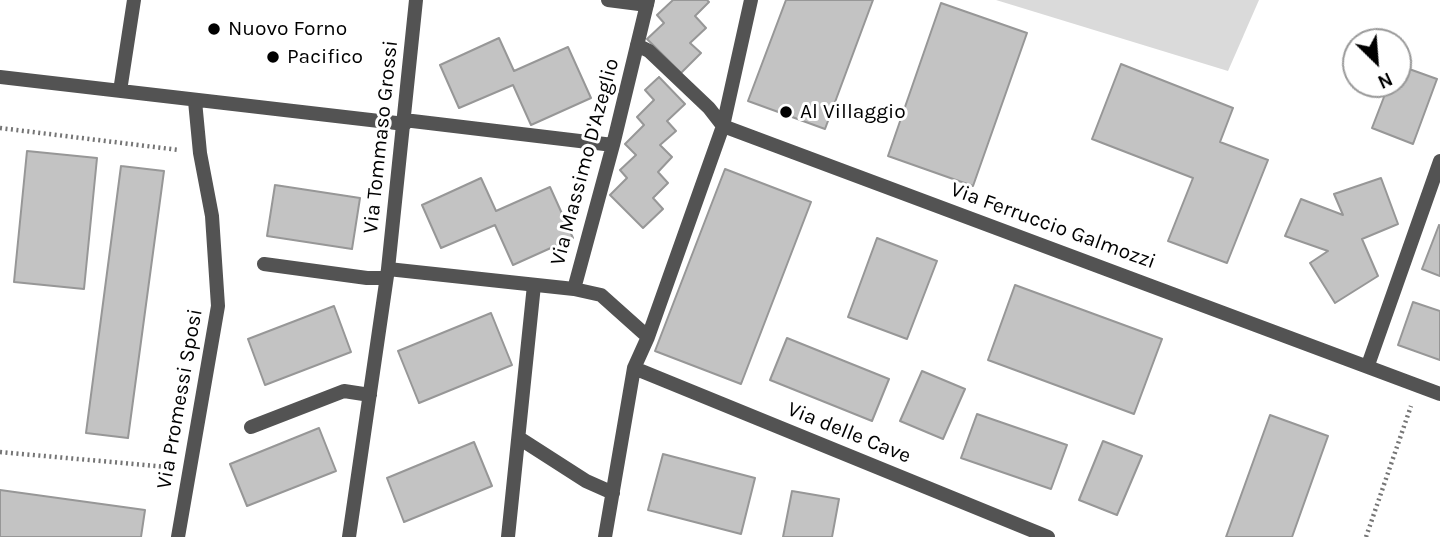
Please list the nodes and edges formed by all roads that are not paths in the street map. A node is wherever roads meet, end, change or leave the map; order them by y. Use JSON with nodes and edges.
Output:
{"nodes":[{"id":1,"x":134,"y":0,"type":"edge"},
{"id":2,"x":416,"y":0,"type":"edge"},
{"id":3,"x":608,"y":0,"type":"edge"},
{"id":4,"x":751,"y":0,"type":"edge"},
{"id":5,"x":648,"y":2,"type":"edge"},
{"id":6,"x":637,"y":45,"type":"junction"},
{"id":7,"x":0,"y":77,"type":"edge"},
{"id":8,"x":120,"y":91,"type":"junction"},
{"id":9,"x":195,"y":101,"type":"junction"},
{"id":10,"x":404,"y":122,"type":"junction"},
{"id":11,"x":723,"y":126,"type":"junction"},
{"id":12,"x":613,"y":145,"type":"junction"},
{"id":13,"x":1440,"y":161,"type":"edge"},
{"id":14,"x":264,"y":264,"type":"dead end"},
{"id":15,"x":387,"y":273,"type":"junction"},
{"id":16,"x":534,"y":285,"type":"junction"},
{"id":17,"x":573,"y":289,"type":"junction"},
{"id":18,"x":648,"y":337,"type":"junction"},
{"id":19,"x":1368,"y":365,"type":"junction"},
{"id":20,"x":634,"y":368,"type":"junction"},
{"id":21,"x":1440,"y":394,"type":"edge"},
{"id":22,"x":370,"y":395,"type":"junction"},
{"id":23,"x":251,"y":427,"type":"dead end"},
{"id":24,"x":519,"y":438,"type":"junction"},
{"id":25,"x":613,"y":493,"type":"junction"},
{"id":26,"x":178,"y":537,"type":"edge"},
{"id":27,"x":349,"y":537,"type":"edge"},
{"id":28,"x":508,"y":537,"type":"edge"},
{"id":29,"x":605,"y":537,"type":"edge"},
{"id":30,"x":1048,"y":537,"type":"edge"}],
"edges":[{"from":1,"to":8,"type":"street"},
{"from":2,"to":10,"type":"street","name":"Via Tommaso Grossi"},
{"from":3,"to":5,"type":"street"},
{"from":4,"to":11,"type":"street"},
{"from":5,"to":6,"type":"street","name":"Via Massimo D'Azeglio"},
{"from":6,"to":11,"type":"street","name":"Via Massimo D'Azeglio"},
{"from":6,"to":12,"type":"street","name":"Via Massimo D'Azeglio"},
{"from":7,"to":8,"type":"street"},
{"from":8,"to":9,"type":"street"},
{"from":9,"to":10,"type":"street"},
{"from":9,"to":26,"type":"street","name":"Via Promessi Sposi"},
{"from":10,"to":12,"type":"street"},
{"from":10,"to":15,"type":"street","name":"Via Tommaso Grossi"},
{"from":11,"to":18,"type":"street"},
{"from":11,"to":19,"type":"street","name":"Via Ferruccio Galmozzi"},
{"from":12,"to":17,"type":"street","name":"Via Massimo D'Azeglio"},
{"from":13,"to":19,"type":"street"},
{"from":14,"to":15,"type":"street"},
{"from":15,"to":16,"type":"street"},
{"from":15,"to":22,"type":"street","name":"Via Tommaso Grossi"},
{"from":16,"to":17,"type":"street"},
{"from":16,"to":24,"type":"street","name":"Via Massimo D'Azeglio"},
{"from":17,"to":18,"type":"street"},
{"from":18,"to":20,"type":"street"},
{"from":19,"to":21,"type":"street","name":"Via Ferruccio Galmozzi"},
{"from":20,"to":25,"type":"street"},
{"from":20,"to":30,"type":"street","name":"Via delle Cave"},
{"from":22,"to":23,"type":"street"},
{"from":22,"to":27,"type":"street","name":"Via Tommaso Grossi"},
{"from":24,"to":25,"type":"street"},
{"from":24,"to":28,"type":"street","name":"Via Massimo D'Azeglio"},
{"from":25,"to":29,"type":"street"}]}
